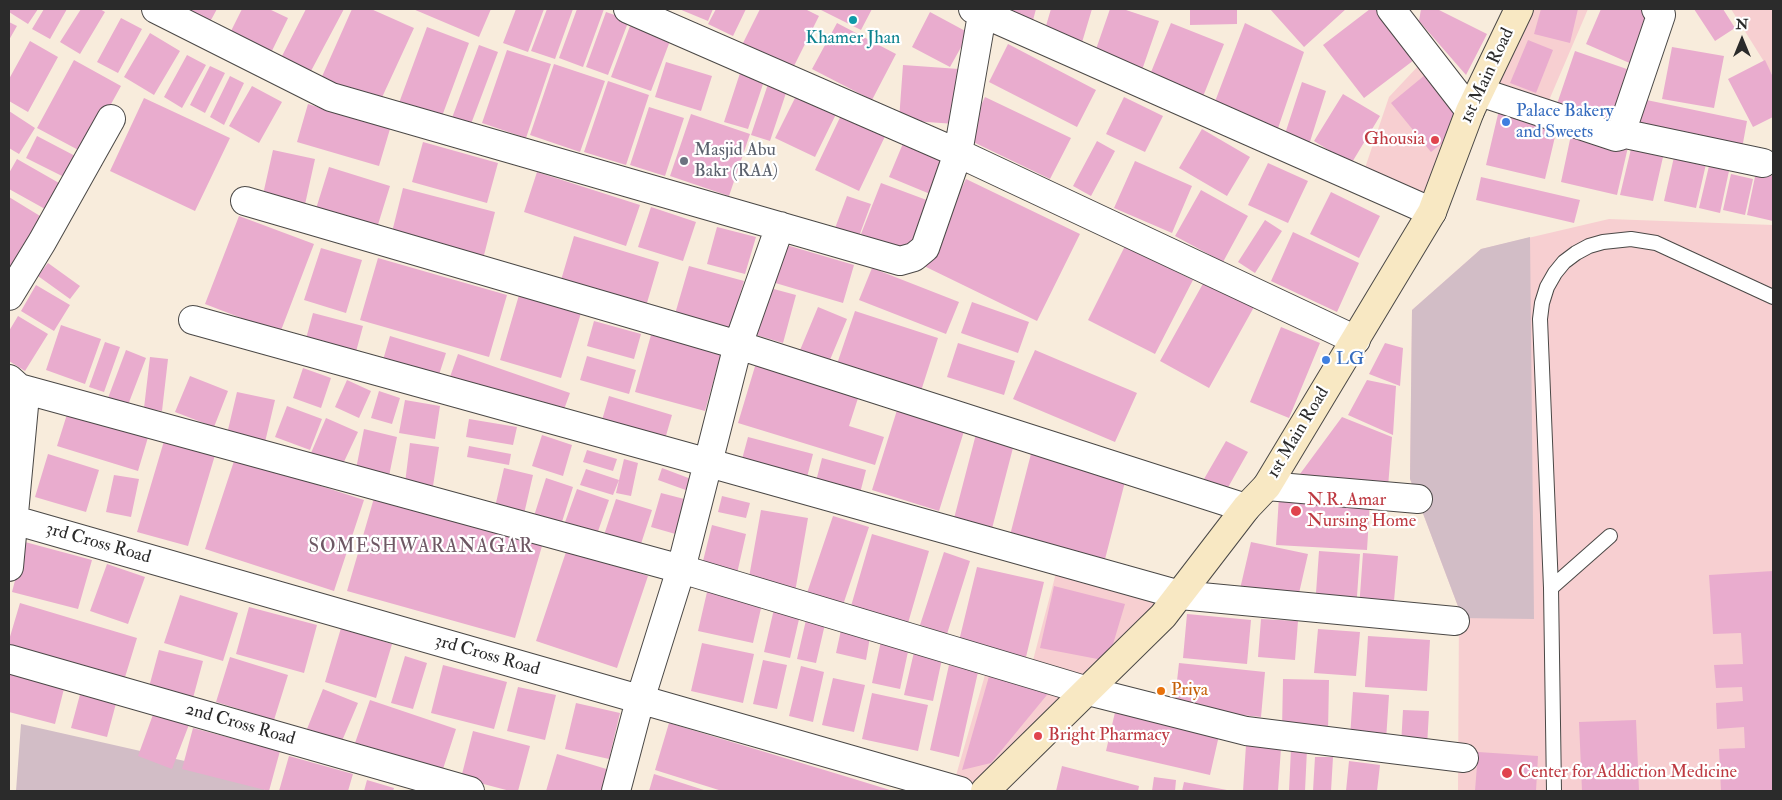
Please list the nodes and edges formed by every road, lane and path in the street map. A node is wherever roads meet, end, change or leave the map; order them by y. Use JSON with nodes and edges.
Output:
{"nodes":[{"id":1,"x":156,"y":9,"type":"edge"},
{"id":2,"x":628,"y":9,"type":"edge"},
{"id":3,"x":1390,"y":9,"type":"edge"},
{"id":4,"x":1519,"y":9,"type":"edge"},
{"id":5,"x":1656,"y":9,"type":"edge"},
{"id":6,"x":980,"y":10,"type":"edge"},
{"id":7,"x":1475,"y":101,"type":"junction"},
{"id":8,"x":111,"y":119,"type":"dead end"},
{"id":9,"x":1621,"y":133,"type":"junction"},
{"id":10,"x":958,"y":153,"type":"junction"},
{"id":11,"x":1763,"y":163,"type":"dead end"},
{"id":12,"x":245,"y":201,"type":"dead end"},
{"id":13,"x":1432,"y":212,"type":"junction"},
{"id":14,"x":780,"y":226,"type":"junction"},
{"id":15,"x":9,"y":296,"type":"edge"},
{"id":16,"x":1773,"y":297,"type":"edge"},
{"id":17,"x":193,"y":320,"type":"dead end"},
{"id":18,"x":1356,"y":340,"type":"junction"},
{"id":19,"x":738,"y":345,"type":"junction"},
{"id":20,"x":14,"y":384,"type":"edge"},
{"id":21,"x":709,"y":463,"type":"junction"},
{"id":22,"x":1267,"y":486,"type":"junction"},
{"id":23,"x":1418,"y":499,"type":"dead end"},
{"id":24,"x":1246,"y":508,"type":"junction"},
{"id":25,"x":14,"y":520,"type":"junction"},
{"id":26,"x":1610,"y":536,"type":"dead end"},
{"id":27,"x":9,"y":567,"type":"edge"},
{"id":28,"x":681,"y":569,"type":"junction"},
{"id":29,"x":1551,"y":588,"type":"junction"},
{"id":30,"x":1180,"y":595,"type":"junction"},
{"id":31,"x":1455,"y":621,"type":"dead end"},
{"id":32,"x":9,"y":659,"type":"edge"},
{"id":33,"x":1088,"y":691,"type":"junction"},
{"id":34,"x":640,"y":700,"type":"junction"},
{"id":35,"x":1464,"y":758,"type":"dead end"},
{"id":36,"x":470,"y":791,"type":"edge"},
{"id":37,"x":616,"y":791,"type":"edge"},
{"id":38,"x":960,"y":791,"type":"edge"},
{"id":39,"x":985,"y":791,"type":"edge"},
{"id":40,"x":1554,"y":791,"type":"edge"}],
"edges":[{"from":1,"to":14,"type":"street"},
{"from":2,"to":10,"type":"street"},
{"from":3,"to":7,"type":"street"},
{"from":4,"to":7,"type":"street","name":"1st Main Road"},
{"from":5,"to":9,"type":"street"},
{"from":6,"to":10,"type":"street"},
{"from":6,"to":13,"type":"street"},
{"from":7,"to":9,"type":"street"},
{"from":7,"to":13,"type":"street","name":"1st Main Road"},
{"from":8,"to":15,"type":"street"},
{"from":9,"to":11,"type":"street"},
{"from":10,"to":14,"type":"street"},
{"from":10,"to":18,"type":"street"},
{"from":12,"to":19,"type":"street"},
{"from":13,"to":18,"type":"street","name":"1st Main Road"},
{"from":14,"to":19,"type":"street"},
{"from":16,"to":29,"type":"lane"},
{"from":17,"to":21,"type":"street"},
{"from":18,"to":22,"type":"street","name":"1st Main Road"},
{"from":19,"to":21,"type":"street"},
{"from":19,"to":24,"type":"street"},
{"from":20,"to":25,"type":"street"},
{"from":20,"to":28,"type":"street"},
{"from":21,"to":28,"type":"street"},
{"from":21,"to":30,"type":"street"},
{"from":22,"to":23,"type":"street"},
{"from":22,"to":24,"type":"street","name":"1st Main Road"},
{"from":24,"to":30,"type":"street","name":"1st Main Road"},
{"from":25,"to":27,"type":"street"},
{"from":25,"to":34,"type":"street","name":"3rd Cross Road"},
{"from":26,"to":29,"type":"lane"},
{"from":28,"to":33,"type":"street"},
{"from":28,"to":34,"type":"street"},
{"from":29,"to":40,"type":"lane"},
{"from":30,"to":31,"type":"street"},
{"from":30,"to":33,"type":"street","name":"1st Main Road"},
{"from":32,"to":36,"type":"street","name":"2nd Cross Road"},
{"from":33,"to":35,"type":"street"},
{"from":33,"to":39,"type":"street","name":"1st Main Road"},
{"from":34,"to":37,"type":"street"},
{"from":34,"to":38,"type":"street","name":"3rd Cross Road"}]}
